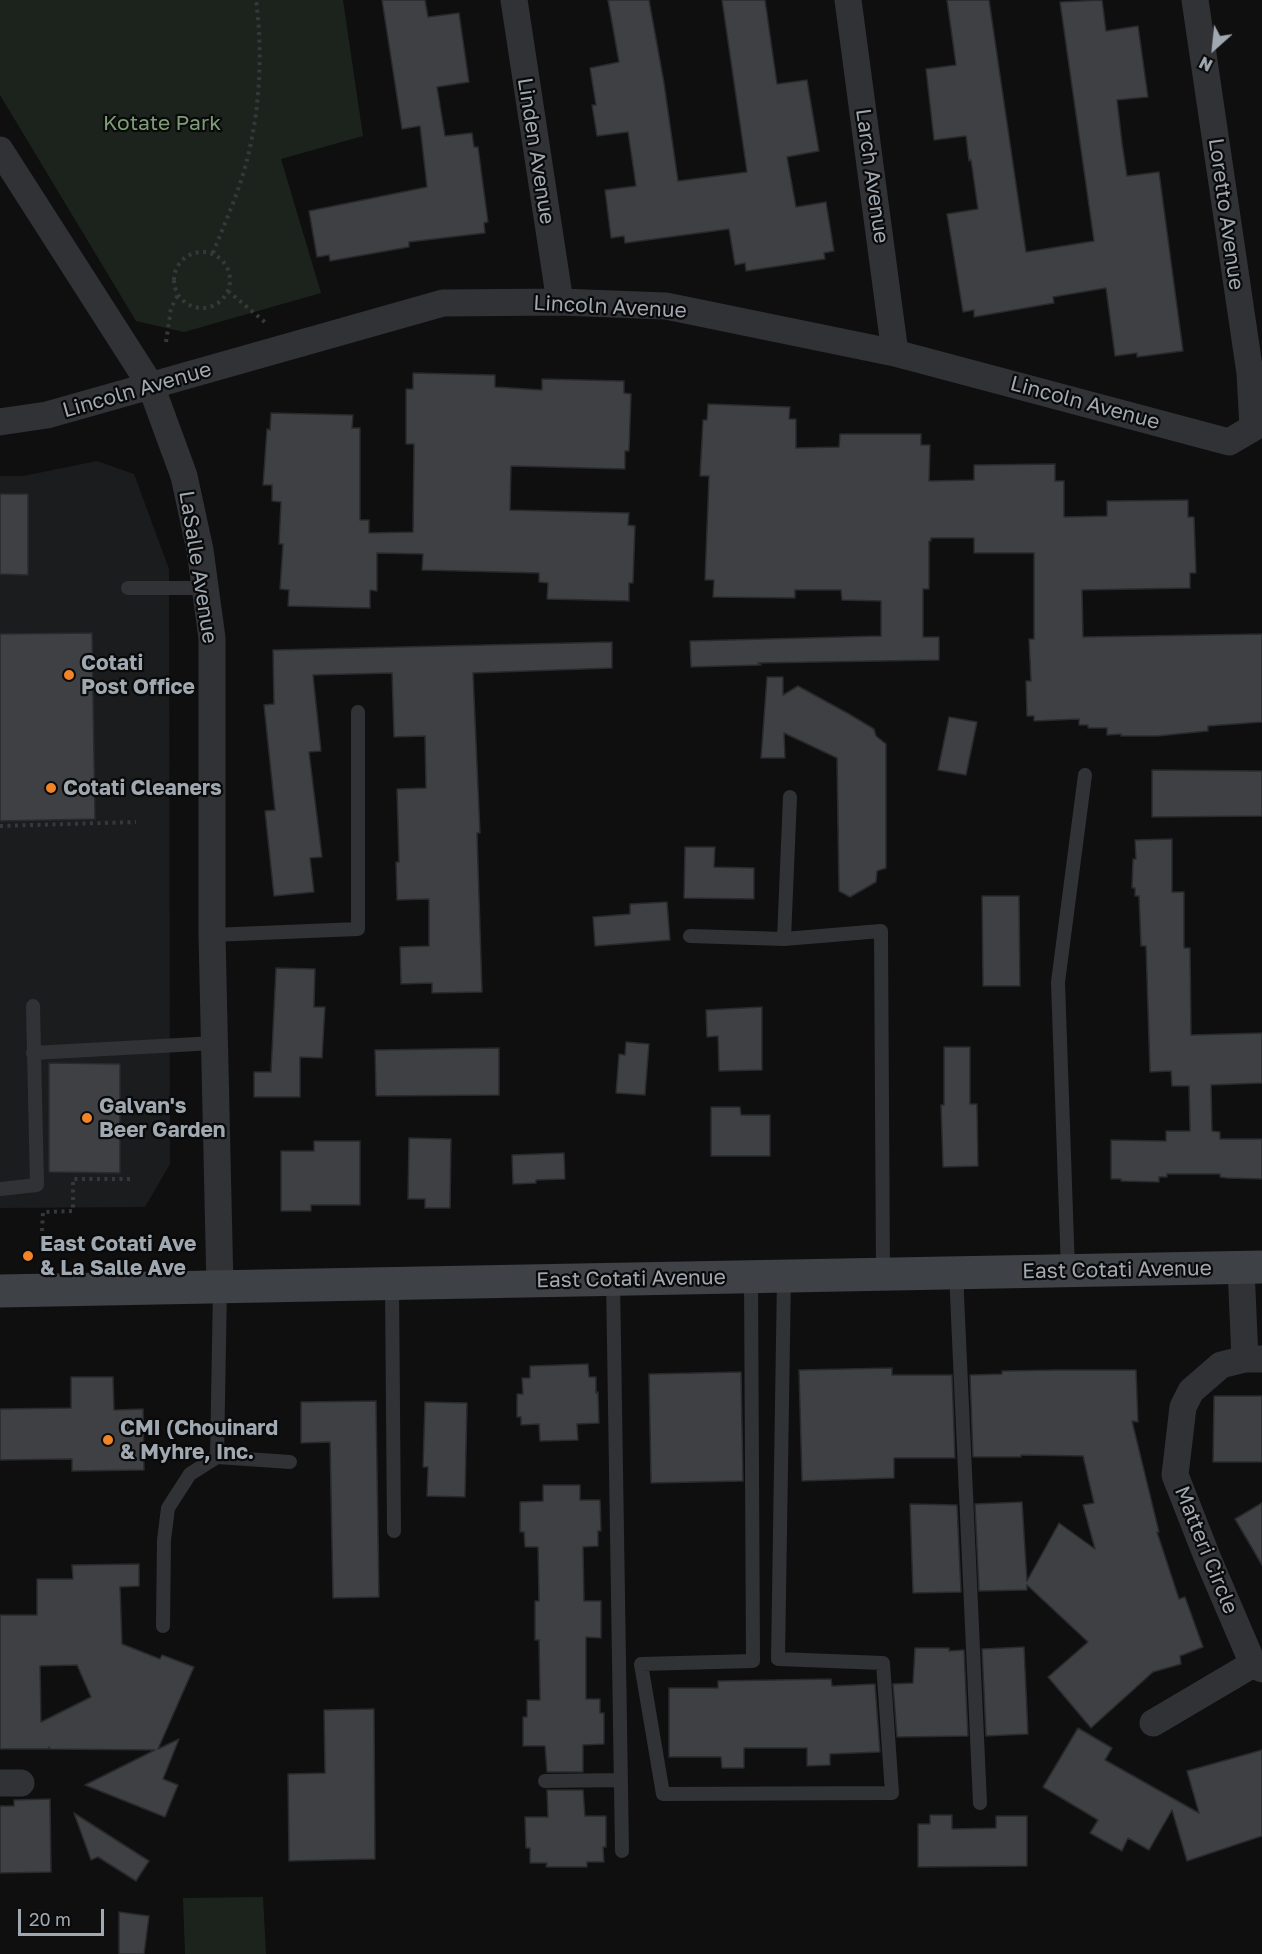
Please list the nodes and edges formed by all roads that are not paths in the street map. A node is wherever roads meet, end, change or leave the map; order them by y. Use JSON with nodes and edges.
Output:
{"nodes":[{"id":1,"x":514,"y":0,"type":"edge"},
{"id":2,"x":848,"y":0,"type":"edge"},
{"id":3,"x":1195,"y":0,"type":"edge"},
{"id":4,"x":0,"y":150,"type":"edge"},
{"id":5,"x":560,"y":302,"type":"junction"},
{"id":6,"x":896,"y":353,"type":"junction"},
{"id":7,"x":152,"y":386,"type":"junction"},
{"id":8,"x":0,"y":422,"type":"edge"},
{"id":9,"x":1253,"y":428,"type":"joint"},
{"id":10,"x":128,"y":588,"type":"dead end"},
{"id":11,"x":205,"y":588,"type":"junction"},
{"id":12,"x":358,"y":712,"type":"dead end"},
{"id":13,"x":1085,"y":775,"type":"dead end"},
{"id":14,"x":790,"y":797,"type":"dead end"},
{"id":15,"x":212,"y":935,"type":"junction"},
{"id":16,"x":690,"y":936,"type":"dead end"},
{"id":17,"x":784,"y":939,"type":"junction"},
{"id":18,"x":33,"y":1006,"type":"dead end"},
{"id":19,"x":215,"y":1043,"type":"junction"},
{"id":20,"x":33,"y":1053,"type":"junction"},
{"id":21,"x":0,"y":1189,"type":"edge"},
{"id":22,"x":1251,"y":1267,"type":"edge"},
{"id":23,"x":1068,"y":1271,"type":"junction"},
{"id":24,"x":956,"y":1273,"type":"junction"},
{"id":25,"x":884,"y":1274,"type":"junction"},
{"id":26,"x":784,"y":1276,"type":"junction"},
{"id":27,"x":751,"y":1277,"type":"junction"},
{"id":28,"x":613,"y":1280,"type":"junction"},
{"id":29,"x":392,"y":1284,"type":"junction"},
{"id":30,"x":220,"y":1287,"type":"junction"},
{"id":31,"x":0,"y":1291,"type":"edge"},
{"id":32,"x":1253,"y":1359,"type":"edge"},
{"id":33,"x":217,"y":1457,"type":"junction"},
{"id":34,"x":290,"y":1462,"type":"dead end"},
{"id":35,"x":394,"y":1532,"type":"dead end"},
{"id":36,"x":163,"y":1626,"type":"dead end"},
{"id":37,"x":1258,"y":1666,"type":"edge"},
{"id":38,"x":1154,"y":1723,"type":"dead end"},
{"id":39,"x":621,"y":1780,"type":"junction"},
{"id":40,"x":545,"y":1781,"type":"dead end"},
{"id":41,"x":980,"y":1803,"type":"dead end"},
{"id":42,"x":622,"y":1851,"type":"dead end"}],
"edges":[{"from":1,"to":5,"type":"street","name":"Linden Avenue"},
{"from":2,"to":6,"type":"street","name":"Larch Avenue"},
{"from":3,"to":9,"type":"street","name":"Loretto Avenue"},
{"from":4,"to":7,"type":"street","name":"LaSalle Avenue"},
{"from":5,"to":6,"type":"street","name":"Lincoln Avenue"},
{"from":5,"to":7,"type":"street","name":"Lincoln Avenue"},
{"from":6,"to":9,"type":"street","name":"Lincoln Avenue"},
{"from":7,"to":8,"type":"street","name":"Lincoln Avenue"},
{"from":7,"to":11,"type":"street","name":"LaSalle Avenue"},
{"from":10,"to":11,"type":"lane"},
{"from":11,"to":15,"type":"street","name":"LaSalle Avenue"},
{"from":12,"to":15,"type":"lane"},
{"from":13,"to":23,"type":"lane"},
{"from":14,"to":17,"type":"lane"},
{"from":15,"to":19,"type":"street","name":"LaSalle Avenue"},
{"from":16,"to":17,"type":"lane"},
{"from":17,"to":25,"type":"lane"},
{"from":18,"to":20,"type":"lane"},
{"from":19,"to":20,"type":"lane"},
{"from":19,"to":30,"type":"street","name":"LaSalle Avenue"},
{"from":20,"to":21,"type":"lane"},
{"from":22,"to":23,"type":"main road","name":"East Cotati Avenue"},
{"from":22,"to":32,"type":"street","name":"Matteri Circle"},
{"from":23,"to":24,"type":"main road","name":"East Cotati Avenue"},
{"from":24,"to":25,"type":"main road","name":"East Cotati Avenue"},
{"from":24,"to":41,"type":"lane"},
{"from":25,"to":26,"type":"main road","name":"East Cotati Avenue"},
{"from":26,"to":27,"type":"main road","name":"East Cotati Avenue"},
{"from":26,"to":27,"type":"lane"},
{"from":27,"to":28,"type":"main road","name":"East Cotati Avenue"},
{"from":28,"to":29,"type":"main road","name":"East Cotati Avenue"},
{"from":28,"to":39,"type":"lane"},
{"from":29,"to":30,"type":"main road","name":"East Cotati Avenue"},
{"from":29,"to":35,"type":"lane"},
{"from":30,"to":31,"type":"main road","name":"East Cotati Avenue"},
{"from":30,"to":33,"type":"lane"},
{"from":32,"to":37,"type":"street","name":"Matteri Circle"},
{"from":33,"to":34,"type":"lane"},
{"from":33,"to":36,"type":"lane"},
{"from":37,"to":38,"type":"street","name":"Matteri Circle"},
{"from":39,"to":40,"type":"lane"},
{"from":39,"to":42,"type":"lane"}]}
